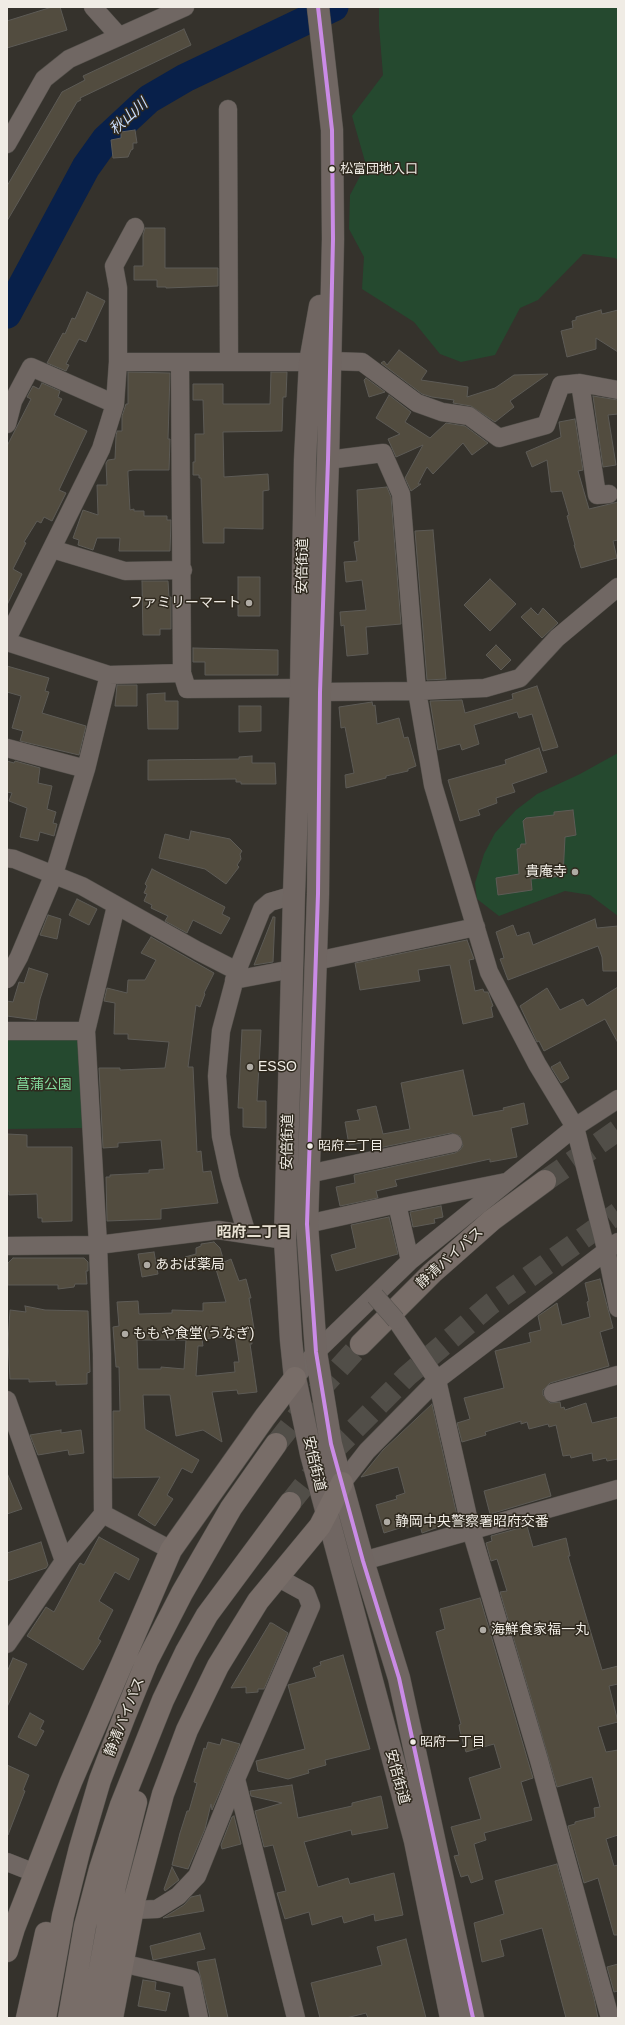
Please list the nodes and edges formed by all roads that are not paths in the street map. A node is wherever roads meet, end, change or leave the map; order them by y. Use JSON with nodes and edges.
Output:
{"nodes":[{"id":1,"x":93,"y":7,"type":"edge"},
{"id":2,"x":185,"y":7,"type":"edge"},
{"id":3,"x":318,"y":7,"type":"edge"},
{"id":4,"x":119,"y":36,"type":"junction"},
{"id":5,"x":228,"y":110,"type":"dead end"},
{"id":6,"x":7,"y":144,"type":"edge"},
{"id":7,"x":135,"y":227,"type":"dead end"},
{"id":8,"x":320,"y":361,"type":"junction"},
{"id":9,"x":118,"y":362,"type":"junction"},
{"id":10,"x":180,"y":362,"type":"junction"},
{"id":11,"x":229,"y":362,"type":"junction"},
{"id":12,"x":580,"y":383,"type":"junction"},
{"id":13,"x":618,"y":390,"type":"edge"},
{"id":14,"x":115,"y":404,"type":"junction"},
{"id":15,"x":7,"y":424,"type":"edge"},
{"id":16,"x":328,"y":460,"type":"junction"},
{"id":17,"x":609,"y":494,"type":"dead end"},
{"id":18,"x":52,"y":549,"type":"junction"},
{"id":19,"x":183,"y":570,"type":"junction"},
{"id":20,"x":618,"y":587,"type":"edge"},
{"id":21,"x":7,"y":641,"type":"edge"},
{"id":22,"x":182,"y":673,"type":"junction"},
{"id":23,"x":109,"y":674,"type":"junction"},
{"id":24,"x":311,"y":690,"type":"junction"},
{"id":25,"x":417,"y":691,"type":"junction"},
{"id":26,"x":7,"y":748,"type":"edge"},
{"id":27,"x":86,"y":769,"type":"junction"},
{"id":28,"x":7,"y":858,"type":"edge"},
{"id":29,"x":54,"y":874,"type":"junction"},
{"id":30,"x":294,"y":895,"type":"junction"},
{"id":31,"x":116,"y":906,"type":"junction"},
{"id":32,"x":476,"y":927,"type":"junction"},
{"id":33,"x":316,"y":961,"type":"junction"},
{"id":34,"x":292,"y":969,"type":"junction"},
{"id":35,"x":236,"y":976,"type":"junction"},
{"id":36,"x":7,"y":979,"type":"edge"},
{"id":37,"x":7,"y":1031,"type":"edge"},
{"id":38,"x":86,"y":1031,"type":"junction"},
{"id":39,"x":618,"y":1099,"type":"edge"},
{"id":40,"x":575,"y":1128,"type":"junction"},
{"id":41,"x":453,"y":1143,"type":"dead end"},
{"id":42,"x":308,"y":1174,"type":"junction"},
{"id":43,"x":545,"y":1181,"type":"tunnel mouth"},
{"id":44,"x":508,"y":1182,"type":"junction"},
{"id":45,"x":397,"y":1204,"type":"junction"},
{"id":46,"x":307,"y":1224,"type":"junction"},
{"id":47,"x":248,"y":1234,"type":"junction"},
{"id":48,"x":285,"y":1240,"type":"junction"},
{"id":49,"x":98,"y":1245,"type":"junction"},
{"id":50,"x":612,"y":1245,"type":"edge"},
{"id":51,"x":7,"y":1246,"type":"edge"},
{"id":52,"x":410,"y":1261,"type":"junction"},
{"id":53,"x":375,"y":1296,"type":"junction"},
{"id":54,"x":618,"y":1308,"type":"edge"},
{"id":55,"x":361,"y":1344,"type":"tunnel mouth"},
{"id":56,"x":316,"y":1352,"type":"junction"},
{"id":57,"x":618,"y":1375,"type":"edge"},
{"id":58,"x":295,"y":1378,"type":"junction"},
{"id":59,"x":437,"y":1380,"type":"junction"},
{"id":60,"x":553,"y":1393,"type":"dead end"},
{"id":61,"x":7,"y":1400,"type":"edge"},
{"id":62,"x":276,"y":1444,"type":"tunnel mouth"},
{"id":63,"x":342,"y":1483,"type":"junction"},
{"id":64,"x":618,"y":1490,"type":"edge"},
{"id":65,"x":290,"y":1503,"type":"tunnel mouth"},
{"id":66,"x":103,"y":1514,"type":"junction"},
{"id":67,"x":327,"y":1514,"type":"junction"},
{"id":68,"x":471,"y":1530,"type":"junction"},
{"id":69,"x":171,"y":1550,"type":"junction"},
{"id":70,"x":64,"y":1561,"type":"junction"},
{"id":71,"x":363,"y":1561,"type":"junction"},
{"id":72,"x":277,"y":1577,"type":"junction"},
{"id":73,"x":7,"y":1644,"type":"edge"},
{"id":74,"x":163,"y":1700,"type":"junction"},
{"id":75,"x":236,"y":1779,"type":"junction"},
{"id":76,"x":92,"y":1808,"type":"junction"},
{"id":77,"x":7,"y":1862,"type":"edge"},
{"id":78,"x":35,"y":1873,"type":"junction"},
{"id":79,"x":132,"y":1910,"type":"junction"},
{"id":80,"x":7,"y":1951,"type":"edge"},
{"id":81,"x":121,"y":1963,"type":"junction"},
{"id":82,"x":27,"y":2018,"type":"edge"},
{"id":83,"x":46,"y":2018,"type":"edge"},
{"id":84,"x":69,"y":2018,"type":"edge"},
{"id":85,"x":91,"y":2018,"type":"edge"},
{"id":86,"x":112,"y":2018,"type":"edge"},
{"id":87,"x":199,"y":2018,"type":"edge"},
{"id":88,"x":296,"y":2018,"type":"edge"},
{"id":89,"x":451,"y":2018,"type":"edge"},
{"id":90,"x":473,"y":2018,"type":"edge"},
{"id":91,"x":610,"y":2018,"type":"edge"}],
"edges":[{"from":1,"to":4,"type":"street"},
{"from":2,"to":4,"type":"street"},
{"from":3,"to":8,"type":"main road","name":"安倍街道"},
{"from":4,"to":6,"type":"street"},
{"from":5,"to":11,"type":"street"},
{"from":7,"to":9,"type":"street"},
{"from":8,"to":11,"type":"street"},
{"from":8,"to":12,"type":"street"},
{"from":8,"to":16,"type":"main road","name":"安倍街道"},
{"from":8,"to":24,"type":"main road","name":"安倍街道"},
{"from":9,"to":10,"type":"street"},
{"from":9,"to":14,"type":"street"},
{"from":10,"to":11,"type":"street"},
{"from":10,"to":19,"type":"street"},
{"from":12,"to":13,"type":"street"},
{"from":12,"to":17,"type":"street"},
{"from":14,"to":15,"type":"street"},
{"from":14,"to":18,"type":"street"},
{"from":16,"to":24,"type":"main road","name":"安倍街道"},
{"from":16,"to":25,"type":"street"},
{"from":18,"to":19,"type":"street"},
{"from":18,"to":21,"type":"street"},
{"from":19,"to":22,"type":"street"},
{"from":20,"to":25,"type":"street"},
{"from":21,"to":23,"type":"street"},
{"from":22,"to":23,"type":"street"},
{"from":22,"to":24,"type":"street"},
{"from":23,"to":27,"type":"street"},
{"from":24,"to":25,"type":"street"},
{"from":24,"to":30,"type":"main road","name":"安倍街道"},
{"from":24,"to":33,"type":"main road","name":"安倍街道"},
{"from":25,"to":32,"type":"street"},
{"from":26,"to":27,"type":"street"},
{"from":27,"to":29,"type":"street"},
{"from":28,"to":29,"type":"street"},
{"from":29,"to":31,"type":"street"},
{"from":29,"to":36,"type":"street"},
{"from":30,"to":34,"type":"main road","name":"安倍街道"},
{"from":30,"to":35,"type":"street"},
{"from":31,"to":35,"type":"street"},
{"from":31,"to":38,"type":"street"},
{"from":32,"to":33,"type":"street"},
{"from":32,"to":40,"type":"street"},
{"from":33,"to":42,"type":"main road","name":"安倍街道"},
{"from":34,"to":35,"type":"street"},
{"from":34,"to":48,"type":"main road","name":"安倍街道"},
{"from":35,"to":47,"type":"street"},
{"from":37,"to":38,"type":"street"},
{"from":38,"to":49,"type":"street"},
{"from":39,"to":40,"type":"street"},
{"from":40,"to":44,"type":"street"},
{"from":40,"to":50,"type":"street"},
{"from":41,"to":42,"type":"street"},
{"from":42,"to":46,"type":"main road","name":"安倍街道"},
{"from":43,"to":55,"type":"highway","name":"静清バイパス"},
{"from":44,"to":45,"type":"street"},
{"from":44,"to":52,"type":"street"},
{"from":45,"to":46,"type":"street"},
{"from":45,"to":52,"type":"street"},
{"from":46,"to":56,"type":"main road","name":"安倍街道"},
{"from":47,"to":48,"type":"street"},
{"from":47,"to":49,"type":"street"},
{"from":48,"to":58,"type":"main road","name":"安倍街道"},
{"from":49,"to":51,"type":"street"},
{"from":49,"to":66,"type":"street"},
{"from":50,"to":54,"type":"street"},
{"from":50,"to":59,"type":"street"},
{"from":52,"to":53,"type":"street"},
{"from":53,"to":56,"type":"street"},
{"from":53,"to":59,"type":"street","bridge":true},
{"from":56,"to":58,"type":"street"},
{"from":56,"to":63,"type":"main road","name":"安倍街道"},
{"from":57,"to":60,"type":"street"},
{"from":58,"to":67,"type":"main road","name":"安倍街道"},
{"from":58,"to":69,"type":"highway"},
{"from":59,"to":63,"type":"street"},
{"from":59,"to":68,"type":"street"},
{"from":61,"to":70,"type":"street"},
{"from":62,"to":76,"type":"highway","name":"静清バイパス"},
{"from":63,"to":67,"type":"highway"},
{"from":63,"to":71,"type":"main road","name":"安倍街道"},
{"from":64,"to":68,"type":"street"},
{"from":65,"to":74,"type":"highway","name":"静清バイパス"},
{"from":66,"to":69,"type":"street"},
{"from":66,"to":70,"type":"street"},
{"from":67,"to":72,"type":"highway"},
{"from":67,"to":89,"type":"main road","name":"安倍街道"},
{"from":68,"to":71,"type":"street"},
{"from":68,"to":91,"type":"street"},
{"from":69,"to":78,"type":"highway"},
{"from":70,"to":73,"type":"street"},
{"from":71,"to":90,"type":"main road","name":"安倍街道"},
{"from":72,"to":75,"type":"street"},
{"from":72,"to":79,"type":"highway"},
{"from":74,"to":84,"type":"highway","name":"静清バイパス"},
{"from":74,"to":85,"type":"highway"},
{"from":75,"to":79,"type":"street"},
{"from":75,"to":88,"type":"street"},
{"from":76,"to":82,"type":"highway"},
{"from":76,"to":83,"type":"highway","name":"静清バイパス"},
{"from":77,"to":78,"type":"street"},
{"from":78,"to":80,"type":"highway"},
{"from":79,"to":81,"type":"highway"},
{"from":81,"to":86,"type":"highway"},
{"from":81,"to":87,"type":"street"}]}
